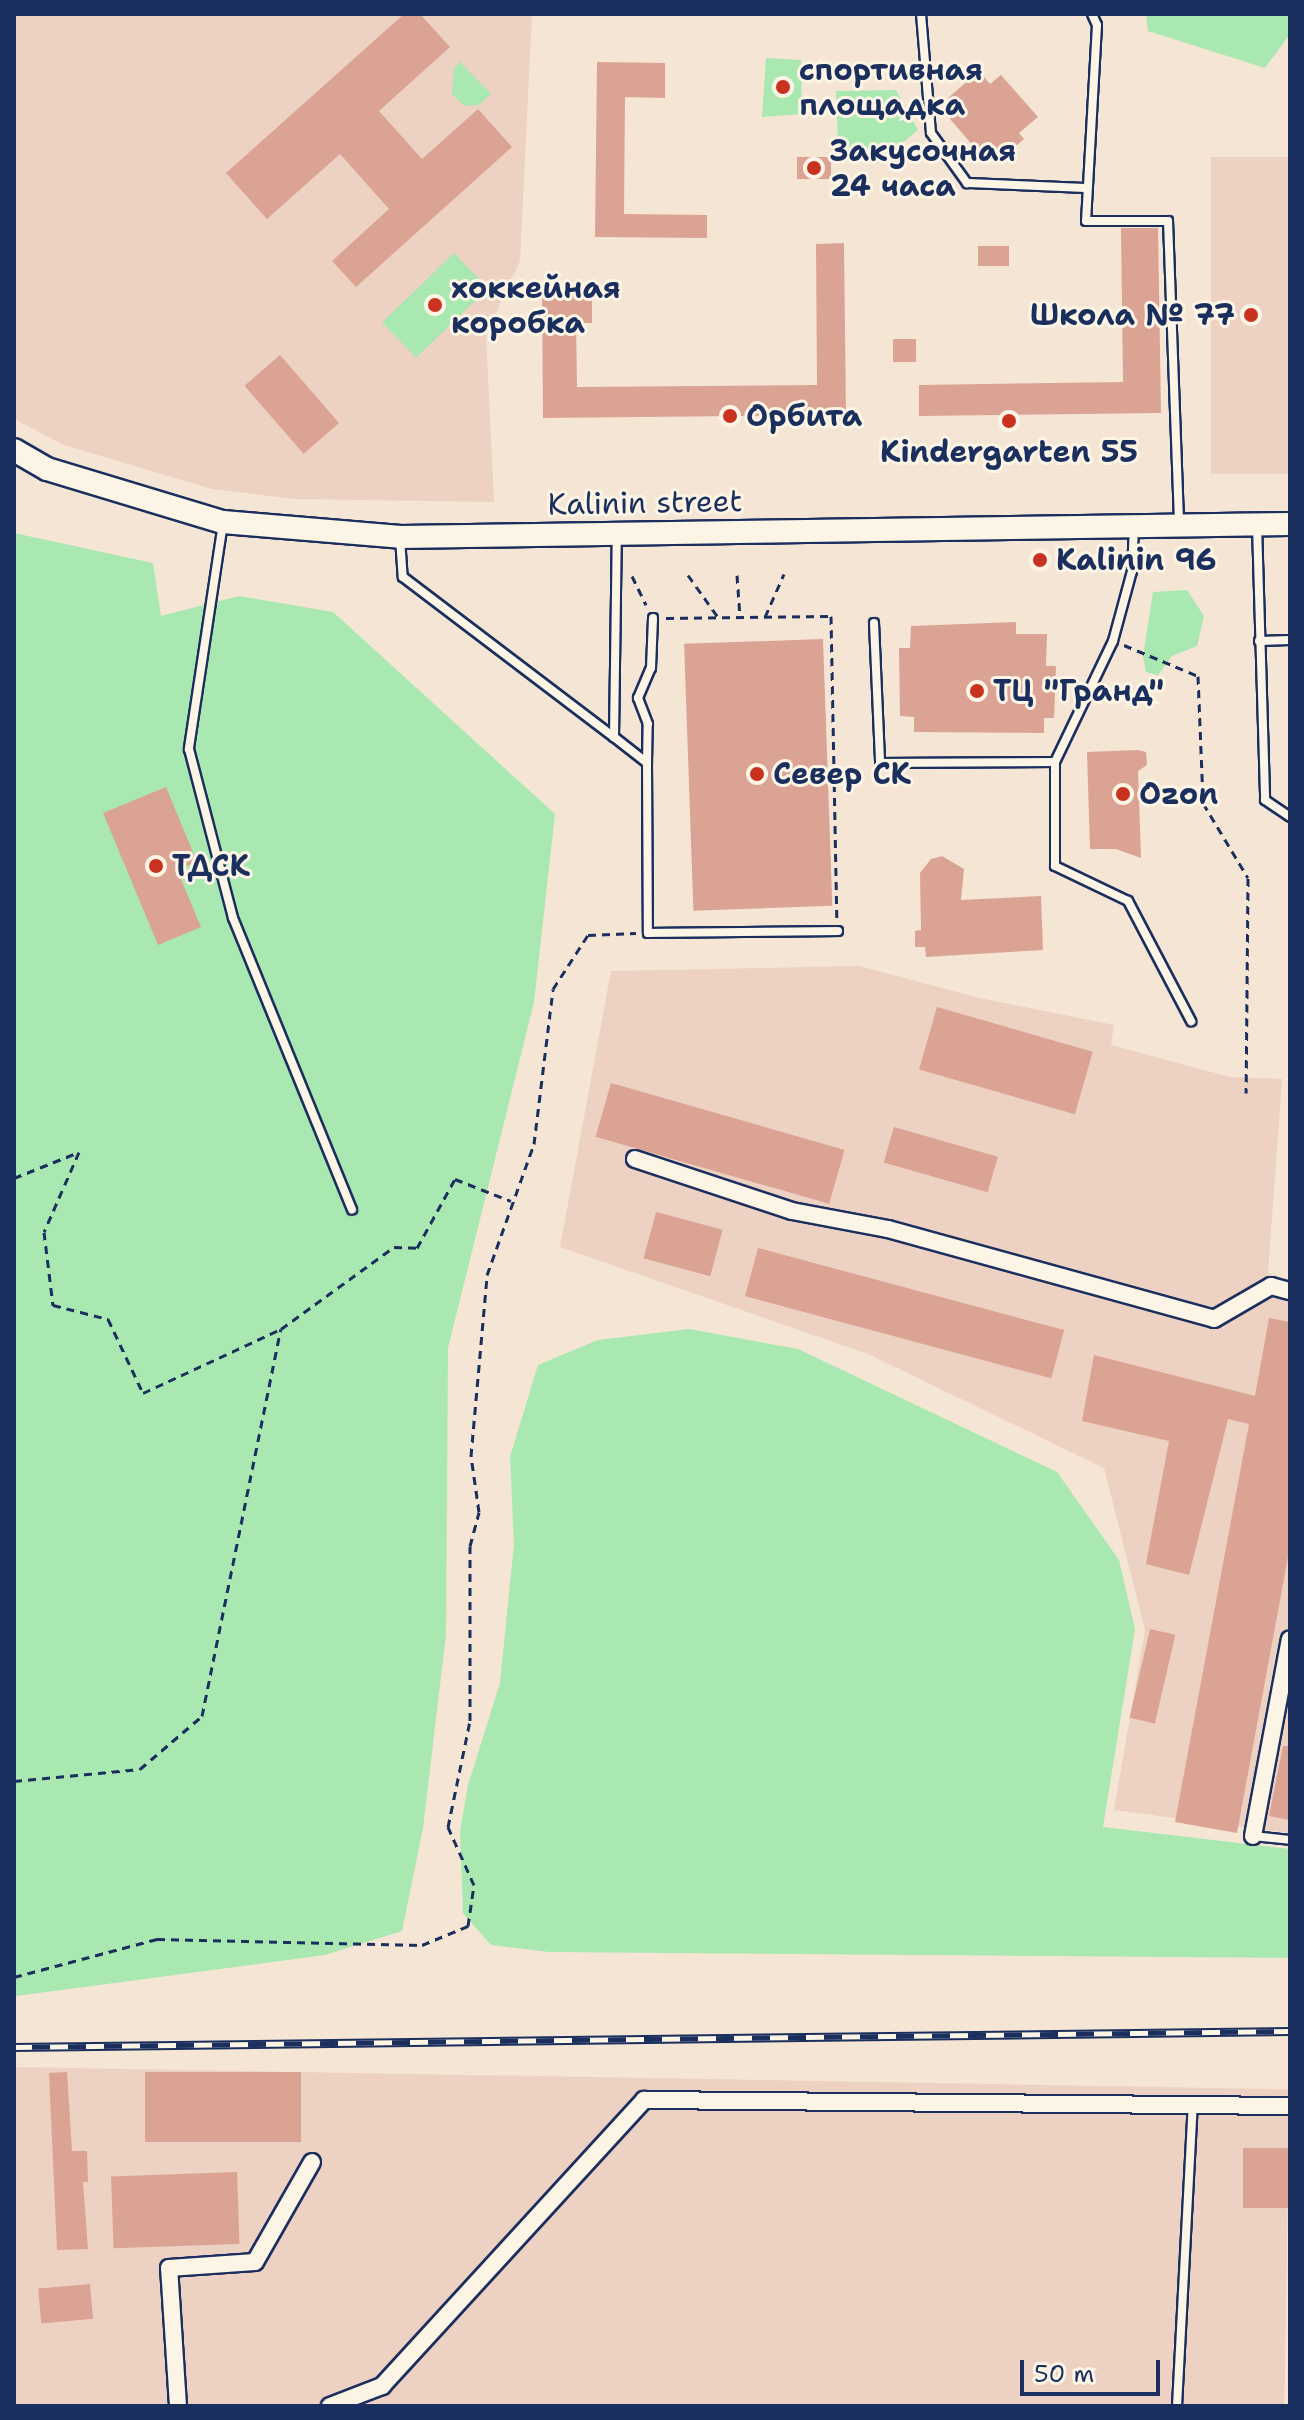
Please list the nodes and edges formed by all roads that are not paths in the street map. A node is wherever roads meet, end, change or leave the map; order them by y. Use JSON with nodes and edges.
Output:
{"nodes":[{"id":1,"x":921,"y":14,"type":"edge"},
{"id":2,"x":1092,"y":14,"type":"edge"},
{"id":3,"x":1087,"y":188,"type":"junction"},
{"id":4,"x":14,"y":450,"type":"edge"},
{"id":5,"x":223,"y":522,"type":"junction"},
{"id":6,"x":1257,"y":524,"type":"junction"},
{"id":7,"x":1290,"y":524,"type":"edge"},
{"id":8,"x":1179,"y":525,"type":"junction"},
{"id":9,"x":1134,"y":526,"type":"junction"},
{"id":10,"x":617,"y":533,"type":"junction"},
{"id":11,"x":400,"y":537,"type":"junction"},
{"id":12,"x":653,"y":618,"type":"road end"},
{"id":13,"x":874,"y":623,"type":"dead end"},
{"id":14,"x":1290,"y":640,"type":"edge"},
{"id":15,"x":1259,"y":641,"type":"junction"},
{"id":16,"x":614,"y":737,"type":"junction"},
{"id":17,"x":1055,"y":762,"type":"junction"},
{"id":18,"x":647,"y":763,"type":"junction"},
{"id":19,"x":1290,"y":817,"type":"edge"},
{"id":20,"x":838,"y":931,"type":"road end"},
{"id":21,"x":1191,"y":1021,"type":"dead end"},
{"id":22,"x":635,"y":1159,"type":"dead end"},
{"id":23,"x":352,"y":1210,"type":"dead end"},
{"id":24,"x":1290,"y":1291,"type":"edge"},
{"id":25,"x":1290,"y":1639,"type":"edge"},
{"id":26,"x":1253,"y":1836,"type":"joint"},
{"id":27,"x":1290,"y":1840,"type":"edge"},
{"id":28,"x":1193,"y":2105,"type":"junction"},
{"id":29,"x":1290,"y":2106,"type":"edge"},
{"id":30,"x":312,"y":2162,"type":"dead end"},
{"id":31,"x":178,"y":2406,"type":"edge"},
{"id":32,"x":330,"y":2406,"type":"edge"},
{"id":33,"x":1177,"y":2406,"type":"edge"}],
"edges":[{"from":1,"to":3,"type":"lane"},
{"from":2,"to":3,"type":"lane"},
{"from":3,"to":8,"type":"lane"},
{"from":4,"to":5,"type":"main road","name":"Kalinin street"},
{"from":5,"to":11,"type":"main road","name":"Kalinin street"},
{"from":5,"to":23,"type":"lane"},
{"from":6,"to":7,"type":"main road","name":"Kalinin street"},
{"from":6,"to":8,"type":"main road","name":"Kalinin street"},
{"from":6,"to":15,"type":"lane"},
{"from":8,"to":9,"type":"main road","name":"Kalinin street"},
{"from":9,"to":10,"type":"main road","name":"Kalinin street"},
{"from":9,"to":17,"type":"lane"},
{"from":10,"to":11,"type":"main road","name":"Kalinin street"},
{"from":10,"to":16,"type":"lane"},
{"from":11,"to":16,"type":"lane"},
{"from":12,"to":18,"type":"lane"},
{"from":13,"to":17,"type":"lane"},
{"from":14,"to":15,"type":"lane"},
{"from":15,"to":19,"type":"lane"},
{"from":16,"to":18,"type":"lane"},
{"from":17,"to":21,"type":"lane"},
{"from":18,"to":20,"type":"lane"},
{"from":22,"to":24,"type":"street"},
{"from":25,"to":26,"type":"street"},
{"from":26,"to":27,"type":"lane"},
{"from":28,"to":29,"type":"street"},
{"from":28,"to":32,"type":"street"},
{"from":28,"to":33,"type":"lane"},
{"from":30,"to":31,"type":"street"}]}
